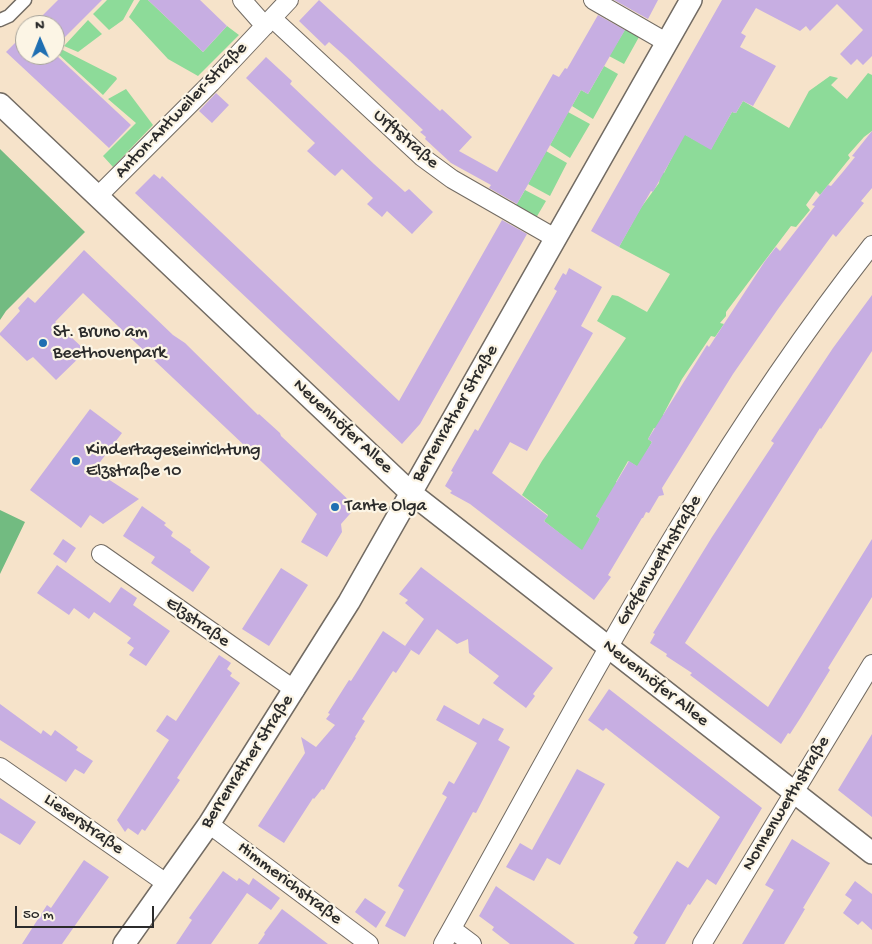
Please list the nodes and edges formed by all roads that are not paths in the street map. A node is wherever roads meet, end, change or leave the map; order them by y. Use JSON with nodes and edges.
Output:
{"nodes":[{"id":1,"x":25,"y":0,"type":"edge"},
{"id":2,"x":242,"y":0,"type":"edge"},
{"id":3,"x":289,"y":0,"type":"edge"},
{"id":4,"x":594,"y":0,"type":"edge"},
{"id":5,"x":691,"y":0,"type":"edge"},
{"id":6,"x":0,"y":20,"type":"edge"},
{"id":7,"x":268,"y":22,"type":"junction"},
{"id":8,"x":666,"y":42,"type":"junction"},
{"id":9,"x":0,"y":104,"type":"edge"},
{"id":10,"x":98,"y":196,"type":"junction"},
{"id":11,"x":555,"y":238,"type":"junction"},
{"id":12,"x":872,"y":245,"type":"edge"},
{"id":13,"x":411,"y":493,"type":"junction"},
{"id":14,"x":101,"y":554,"type":"dead end"},
{"id":15,"x":608,"y":648,"type":"junction"},
{"id":16,"x":872,"y":664,"type":"edge"},
{"id":17,"x":294,"y":690,"type":"junction"},
{"id":18,"x":0,"y":767,"type":"edge"},
{"id":19,"x":797,"y":789,"type":"junction"},
{"id":20,"x":209,"y":824,"type":"junction"},
{"id":21,"x":872,"y":853,"type":"edge"},
{"id":22,"x":166,"y":883,"type":"junction"},
{"id":23,"x":447,"y":936,"type":"edge"},
{"id":24,"x":124,"y":944,"type":"edge"},
{"id":25,"x":369,"y":944,"type":"edge"},
{"id":26,"x":472,"y":944,"type":"edge"},
{"id":27,"x":702,"y":944,"type":"edge"}],
"edges":[{"from":1,"to":6,"type":"street"},
{"from":2,"to":7,"type":"street"},
{"from":3,"to":7,"type":"street","name":"Anton-Antweiler-Straße"},
{"from":4,"to":8,"type":"street"},
{"from":5,"to":8,"type":"street","name":"Berrenrather Straße"},
{"from":7,"to":10,"type":"street","name":"Anton-Antweiler-Straße"},
{"from":7,"to":11,"type":"street","name":"Urftstraße"},
{"from":8,"to":11,"type":"street","name":"Berrenrather Straße"},
{"from":9,"to":10,"type":"street","name":"Neuenhöfer Allee"},
{"from":10,"to":13,"type":"street","name":"Neuenhöfer Allee"},
{"from":11,"to":13,"type":"street","name":"Berrenrather Straße"},
{"from":12,"to":15,"type":"street","name":"Grafenwerthstraße"},
{"from":13,"to":15,"type":"street","name":"Neuenhöfer Allee"},
{"from":13,"to":17,"type":"street","name":"Berrenrather Straße"},
{"from":14,"to":17,"type":"street","name":"Elzstraße"},
{"from":15,"to":19,"type":"street","name":"Neuenhöfer Allee"},
{"from":15,"to":23,"type":"street","name":"Grafenwerthstraße"},
{"from":16,"to":19,"type":"street","name":"Nonnenwerthstraße"},
{"from":17,"to":20,"type":"street","name":"Berrenrather Straße"},
{"from":18,"to":22,"type":"street","name":"Lieserstraße"},
{"from":19,"to":21,"type":"street","name":"Neuenhöfer Allee"},
{"from":19,"to":27,"type":"street","name":"Nonnenwerthstraße"},
{"from":20,"to":22,"type":"street","name":"Berrenrather Straße"},
{"from":20,"to":25,"type":"street","name":"Himmerichstraße"},
{"from":22,"to":24,"type":"street","name":"Berrenrather Straße"},
{"from":23,"to":26,"type":"street"}]}
